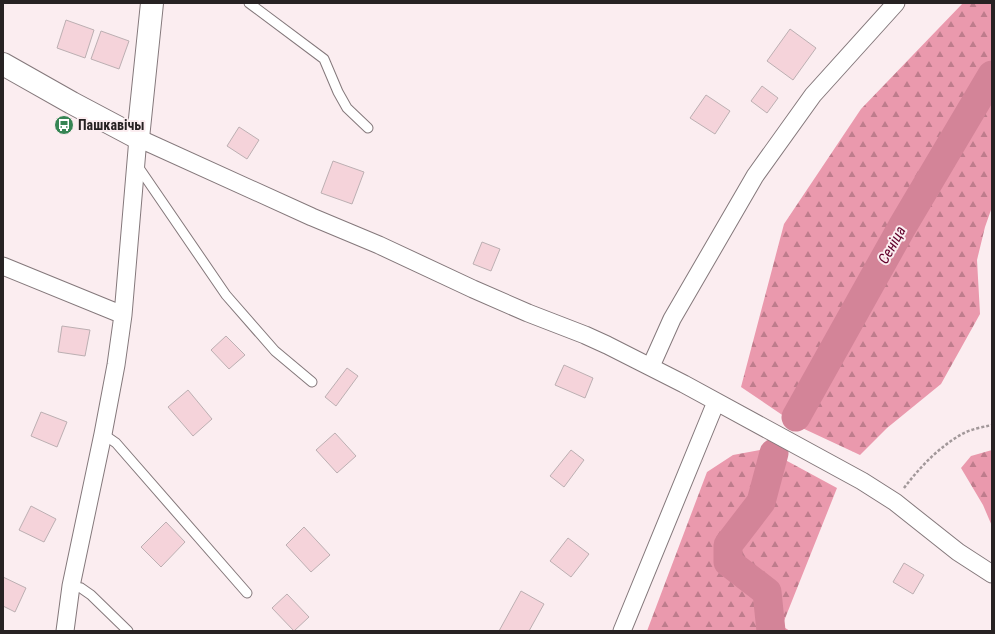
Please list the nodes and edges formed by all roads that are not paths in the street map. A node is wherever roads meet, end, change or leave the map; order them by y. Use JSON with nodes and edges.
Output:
{"nodes":[{"id":1,"x":152,"y":3,"type":"edge"},
{"id":2,"x":250,"y":3,"type":"edge"},
{"id":3,"x":896,"y":3,"type":"edge"},
{"id":4,"x":3,"y":64,"type":"edge"},
{"id":5,"x":368,"y":128,"type":"dead end"},
{"id":6,"x":138,"y":138,"type":"junction"},
{"id":7,"x":136,"y":164,"type":"junction"},
{"id":8,"x":4,"y":269,"type":"edge"},
{"id":9,"x":123,"y":315,"type":"junction"},
{"id":10,"x":651,"y":366,"type":"junction"},
{"id":11,"x":312,"y":382,"type":"dead end"},
{"id":12,"x":716,"y":402,"type":"junction"},
{"id":13,"x":103,"y":434,"type":"junction"},
{"id":14,"x":992,"y":574,"type":"edge"},
{"id":15,"x":71,"y":586,"type":"junction"},
{"id":16,"x":246,"y":593,"type":"dead end"},
{"id":17,"x":65,"y":631,"type":"edge"},
{"id":18,"x":128,"y":631,"type":"edge"},
{"id":19,"x":622,"y":631,"type":"edge"}],
"edges":[{"from":1,"to":6,"type":"street"},
{"from":2,"to":5,"type":"lane"},
{"from":3,"to":10,"type":"street"},
{"from":4,"to":6,"type":"street"},
{"from":6,"to":7,"type":"street"},
{"from":6,"to":10,"type":"street"},
{"from":7,"to":9,"type":"street"},
{"from":7,"to":11,"type":"lane"},
{"from":8,"to":9,"type":"street"},
{"from":9,"to":13,"type":"street"},
{"from":10,"to":12,"type":"street"},
{"from":12,"to":14,"type":"street"},
{"from":12,"to":19,"type":"street"},
{"from":13,"to":15,"type":"street"},
{"from":13,"to":16,"type":"lane"},
{"from":15,"to":17,"type":"street"},
{"from":15,"to":18,"type":"lane"}]}
